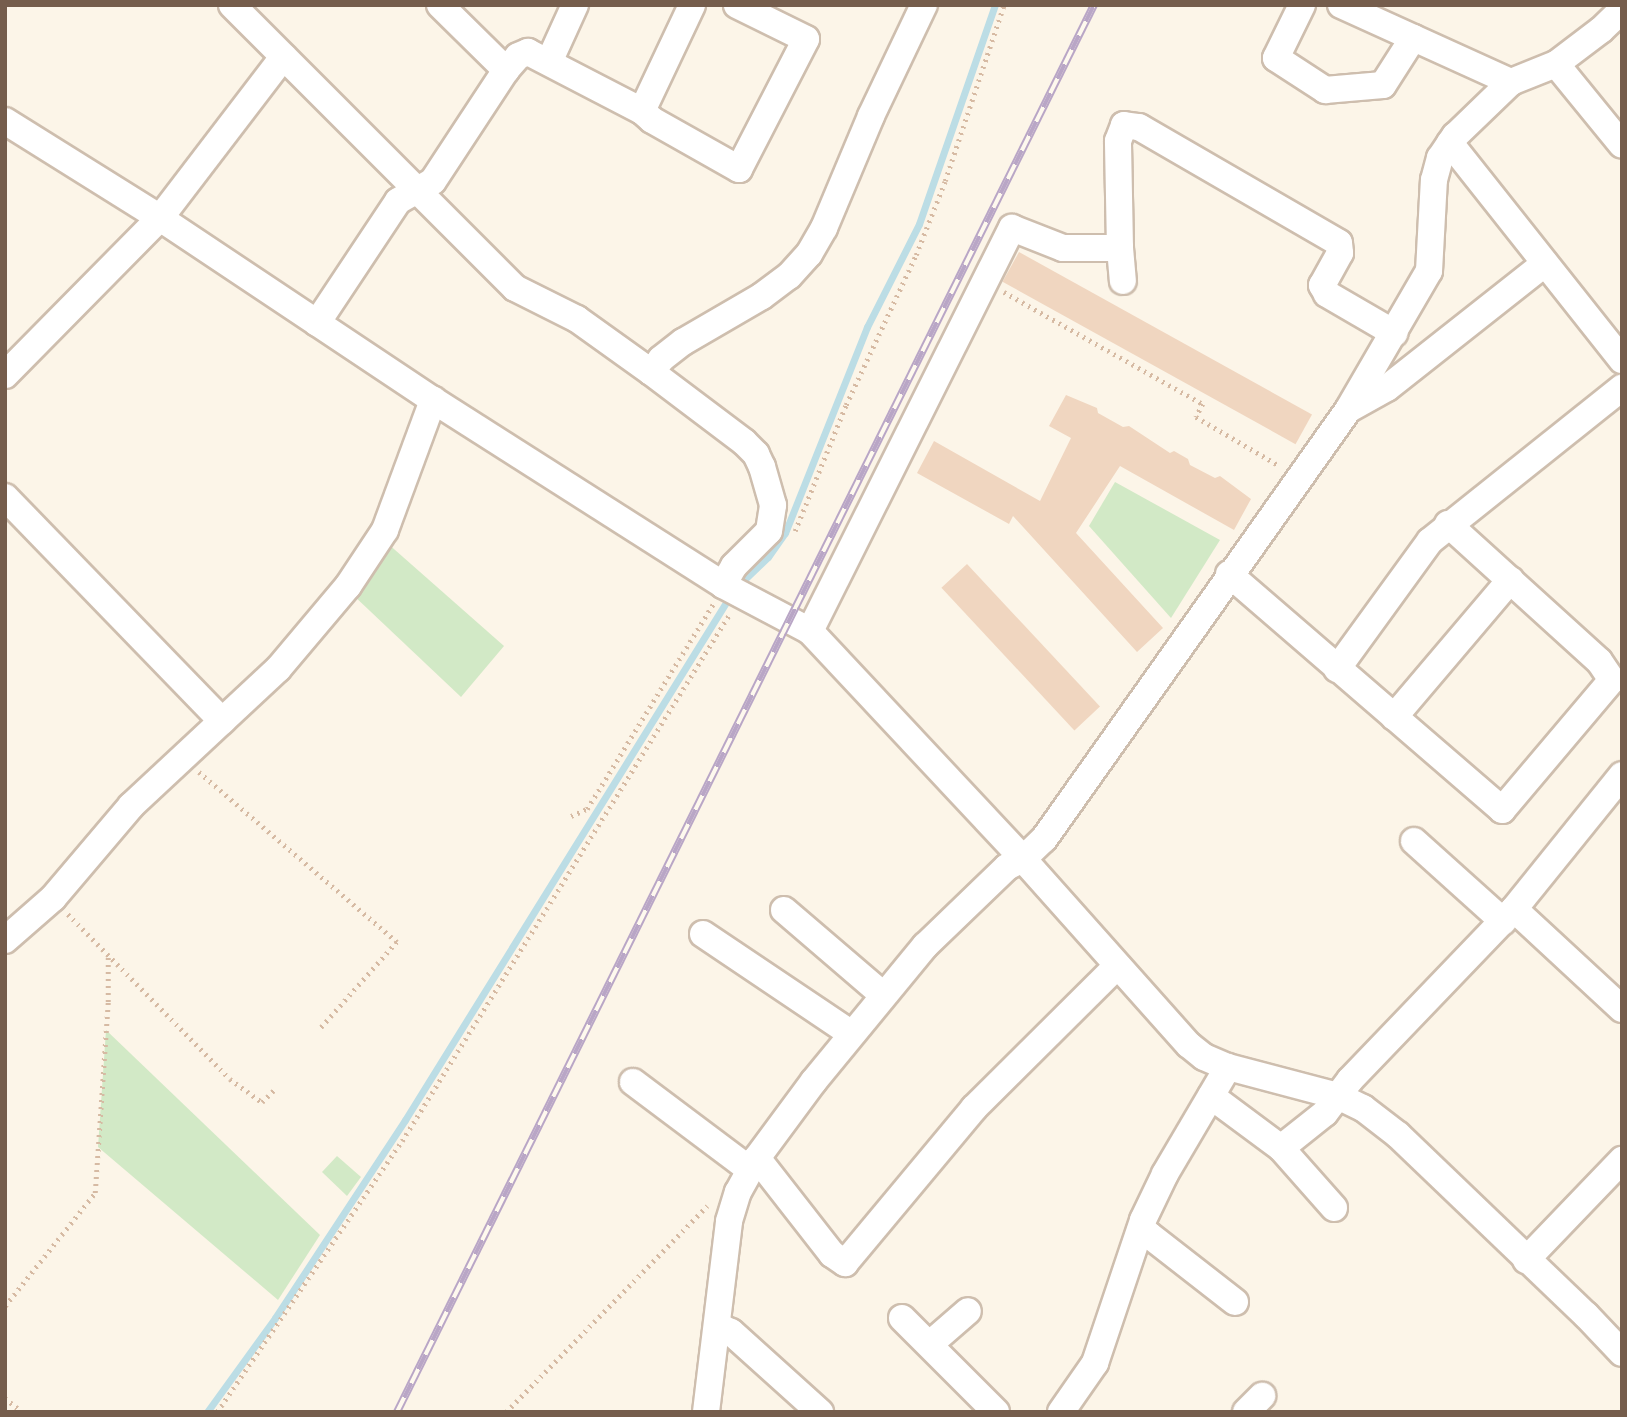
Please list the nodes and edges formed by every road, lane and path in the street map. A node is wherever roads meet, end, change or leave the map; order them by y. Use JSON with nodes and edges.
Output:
{"nodes":[{"id":1,"x":232,"y":5,"type":"edge"},
{"id":2,"x":440,"y":5,"type":"edge"},
{"id":3,"x":575,"y":5,"type":"edge"},
{"id":4,"x":692,"y":5,"type":"edge"},
{"id":5,"x":737,"y":5,"type":"edge"},
{"id":6,"x":923,"y":5,"type":"edge"},
{"id":7,"x":1004,"y":5,"type":"edge"},
{"id":8,"x":1302,"y":5,"type":"edge"},
{"id":9,"x":1341,"y":5,"type":"edge"},
{"id":10,"x":1622,"y":10,"type":"edge"},
{"id":11,"x":1413,"y":38,"type":"junction"},
{"id":12,"x":283,"y":57,"type":"junction"},
{"id":13,"x":549,"y":62,"type":"junction"},
{"id":14,"x":1556,"y":64,"type":"junction"},
{"id":15,"x":506,"y":70,"type":"junction"},
{"id":16,"x":1511,"y":82,"type":"junction"},
{"id":17,"x":642,"y":111,"type":"junction"},
{"id":18,"x":5,"y":121,"type":"edge"},
{"id":19,"x":1450,"y":143,"type":"junction"},
{"id":20,"x":1622,"y":145,"type":"edge"},
{"id":21,"x":417,"y":188,"type":"junction"},
{"id":22,"x":160,"y":218,"type":"junction"},
{"id":23,"x":1119,"y":248,"type":"junction"},
{"id":24,"x":1545,"y":263,"type":"junction"},
{"id":25,"x":1123,"y":281,"type":"dead end"},
{"id":26,"x":1002,"y":291,"type":"dead end"},
{"id":27,"x":317,"y":323,"type":"junction"},
{"id":28,"x":1394,"y":333,"type":"junction"},
{"id":29,"x":1622,"y":360,"type":"edge"},
{"id":30,"x":651,"y":372,"type":"junction"},
{"id":31,"x":5,"y":375,"type":"edge"},
{"id":32,"x":1622,"y":388,"type":"edge"},
{"id":33,"x":433,"y":400,"type":"junction"},
{"id":34,"x":1348,"y":410,"type":"junction"},
{"id":35,"x":1284,"y":468,"type":"dead end"},
{"id":36,"x":5,"y":497,"type":"edge"},
{"id":37,"x":1448,"y":524,"type":"junction"},
{"id":38,"x":788,"y":542,"type":"dead end"},
{"id":39,"x":1228,"y":574,"type":"junction"},
{"id":40,"x":1510,"y":580,"type":"junction"},
{"id":41,"x":732,"y":590,"type":"junction"},
{"id":42,"x":810,"y":631,"type":"junction"},
{"id":43,"x":1337,"y":668,"type":"junction"},
{"id":44,"x":1394,"y":717,"type":"junction"},
{"id":45,"x":222,"y":721,"type":"junction"},
{"id":46,"x":181,"y":759,"type":"junction"},
{"id":47,"x":1622,"y":775,"type":"edge"},
{"id":48,"x":571,"y":816,"type":"dead end"},
{"id":49,"x":1414,"y":841,"type":"dead end"},
{"id":50,"x":1023,"y":859,"type":"junction"},
{"id":51,"x":53,"y":898,"type":"junction"},
{"id":52,"x":784,"y":910,"type":"dead end"},
{"id":53,"x":1509,"y":915,"type":"junction"},
{"id":54,"x":703,"y":934,"type":"dead end"},
{"id":55,"x":5,"y":940,"type":"edge"},
{"id":56,"x":108,"y":955,"type":"junction"},
{"id":57,"x":1117,"y":965,"type":"junction"},
{"id":58,"x":883,"y":995,"type":"junction"},
{"id":59,"x":1622,"y":1009,"type":"edge"},
{"id":60,"x":321,"y":1028,"type":"dead end"},
{"id":61,"x":852,"y":1034,"type":"junction"},
{"id":62,"x":1228,"y":1067,"type":"junction"},
{"id":63,"x":633,"y":1082,"type":"dead end"},
{"id":64,"x":276,"y":1088,"type":"dead end"},
{"id":65,"x":1211,"y":1096,"type":"junction"},
{"id":66,"x":1338,"y":1096,"type":"junction"},
{"id":67,"x":1281,"y":1148,"type":"junction"},
{"id":68,"x":1622,"y":1160,"type":"edge"},
{"id":69,"x":753,"y":1164,"type":"junction"},
{"id":70,"x":734,"y":1203,"type":"junction"},
{"id":71,"x":1334,"y":1208,"type":"dead end"},
{"id":72,"x":1140,"y":1231,"type":"junction"},
{"id":73,"x":1526,"y":1260,"type":"junction"},
{"id":74,"x":1235,"y":1302,"type":"dead end"},
{"id":75,"x":5,"y":1306,"type":"edge"},
{"id":76,"x":968,"y":1311,"type":"dead end"},
{"id":77,"x":902,"y":1318,"type":"dead end"},
{"id":78,"x":718,"y":1326,"type":"junction"},
{"id":79,"x":930,"y":1344,"type":"junction"},
{"id":80,"x":1622,"y":1353,"type":"edge"},
{"id":81,"x":5,"y":1398,"type":"edge"},
{"id":82,"x":1063,"y":1411,"type":"edge"},
{"id":83,"x":22,"y":1412,"type":"edge"},
{"id":84,"x":217,"y":1412,"type":"edge"},
{"id":85,"x":506,"y":1412,"type":"edge"},
{"id":86,"x":706,"y":1412,"type":"edge"},
{"id":87,"x":820,"y":1412,"type":"edge"},
{"id":88,"x":996,"y":1412,"type":"edge"}],
"edges":[{"from":1,"to":12,"type":"street"},
{"from":2,"to":15,"type":"street"},
{"from":3,"to":13,"type":"street"},
{"from":4,"to":17,"type":"street"},
{"from":5,"to":17,"type":"street"},
{"from":6,"to":30,"type":"street"},
{"from":7,"to":38,"type":"path"},
{"from":8,"to":11,"type":"street"},
{"from":9,"to":11,"type":"street"},
{"from":10,"to":14,"type":"street"},
{"from":11,"to":16,"type":"street"},
{"from":12,"to":21,"type":"street"},
{"from":12,"to":22,"type":"street"},
{"from":13,"to":15,"type":"street"},
{"from":13,"to":17,"type":"street"},
{"from":14,"to":16,"type":"street"},
{"from":14,"to":20,"type":"street"},
{"from":15,"to":21,"type":"street"},
{"from":16,"to":19,"type":"street"},
{"from":18,"to":22,"type":"street"},
{"from":19,"to":24,"type":"street"},
{"from":19,"to":28,"type":"street"},
{"from":21,"to":27,"type":"street"},
{"from":21,"to":30,"type":"street"},
{"from":22,"to":27,"type":"street"},
{"from":22,"to":31,"type":"street"},
{"from":23,"to":25,"type":"street"},
{"from":23,"to":28,"type":"street"},
{"from":23,"to":42,"type":"street"},
{"from":24,"to":29,"type":"street"},
{"from":24,"to":34,"type":"street"},
{"from":26,"to":35,"type":"path"},
{"from":27,"to":33,"type":"street"},
{"from":28,"to":34,"type":"street"},
{"from":30,"to":41,"type":"street"},
{"from":32,"to":37,"type":"street"},
{"from":33,"to":41,"type":"street"},
{"from":33,"to":45,"type":"street"},
{"from":34,"to":39,"type":"street"},
{"from":36,"to":45,"type":"street"},
{"from":37,"to":40,"type":"street"},
{"from":37,"to":43,"type":"street"},
{"from":39,"to":43,"type":"street"},
{"from":39,"to":50,"type":"street"},
{"from":40,"to":44,"type":"street"},
{"from":40,"to":44,"type":"street"},
{"from":41,"to":42,"type":"street"},
{"from":41,"to":48,"type":"path"},
{"from":41,"to":84,"type":"path"},
{"from":42,"to":50,"type":"street"},
{"from":43,"to":44,"type":"street"},
{"from":45,"to":46,"type":"street"},
{"from":46,"to":51,"type":"street"},
{"from":46,"to":60,"type":"path"},
{"from":47,"to":53,"type":"street"},
{"from":49,"to":53,"type":"street"},
{"from":50,"to":57,"type":"street"},
{"from":50,"to":58,"type":"street"},
{"from":51,"to":55,"type":"street"},
{"from":51,"to":56,"type":"path"},
{"from":52,"to":58,"type":"street"},
{"from":53,"to":59,"type":"street"},
{"from":53,"to":66,"type":"street"},
{"from":54,"to":61,"type":"street"},
{"from":56,"to":64,"type":"path"},
{"from":56,"to":75,"type":"path"},
{"from":57,"to":62,"type":"street"},
{"from":57,"to":69,"type":"street"},
{"from":58,"to":61,"type":"street"},
{"from":61,"to":69,"type":"street"},
{"from":62,"to":65,"type":"street"},
{"from":62,"to":66,"type":"street"},
{"from":63,"to":69,"type":"street"},
{"from":65,"to":67,"type":"street"},
{"from":65,"to":72,"type":"street"},
{"from":66,"to":67,"type":"street"},
{"from":66,"to":73,"type":"street"},
{"from":67,"to":71,"type":"street"},
{"from":68,"to":73,"type":"street"},
{"from":69,"to":70,"type":"street"},
{"from":70,"to":78,"type":"street"},
{"from":70,"to":85,"type":"path"},
{"from":72,"to":74,"type":"street"},
{"from":72,"to":82,"type":"street"},
{"from":73,"to":80,"type":"street"},
{"from":76,"to":79,"type":"street"},
{"from":77,"to":79,"type":"street"},
{"from":78,"to":86,"type":"street"},
{"from":78,"to":87,"type":"street"},
{"from":79,"to":88,"type":"street"},
{"from":81,"to":83,"type":"path"}]}
